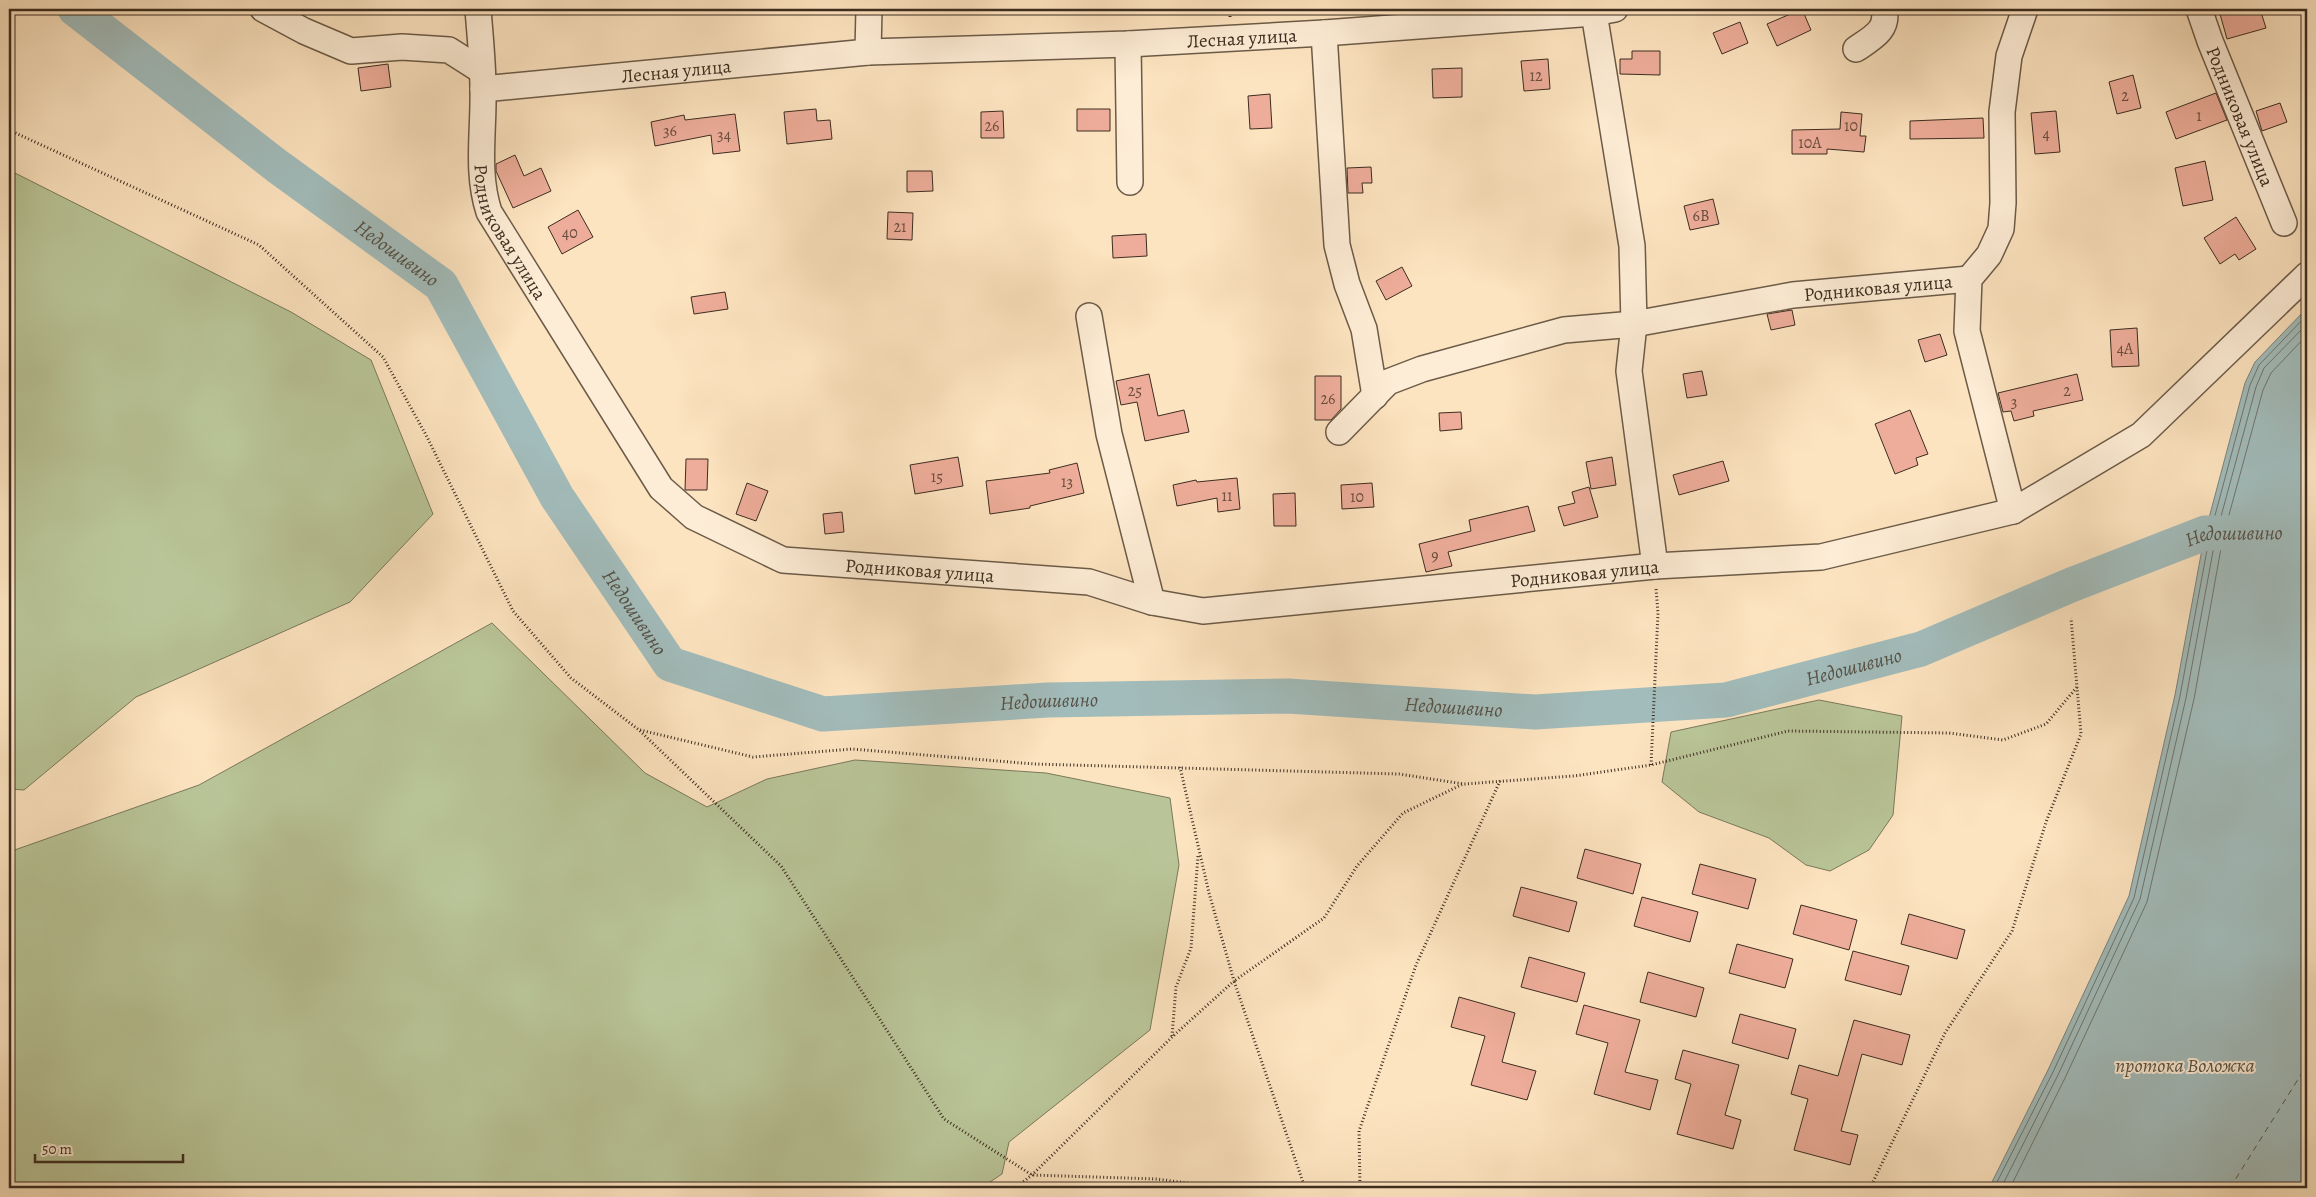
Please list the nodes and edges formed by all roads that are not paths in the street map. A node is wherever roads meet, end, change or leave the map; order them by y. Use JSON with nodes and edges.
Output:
{"nodes":[{"id":1,"x":263,"y":9,"type":"edge"},
{"id":2,"x":478,"y":9,"type":"edge"},
{"id":3,"x":868,"y":9,"type":"edge"},
{"id":4,"x":1884,"y":9,"type":"edge"},
{"id":5,"x":2025,"y":9,"type":"edge"},
{"id":6,"x":2199,"y":9,"type":"edge"},
{"id":7,"x":1604,"y":11,"type":"edge"},
{"id":8,"x":1324,"y":34,"type":"junction"},
{"id":9,"x":1128,"y":44,"type":"junction"},
{"id":10,"x":1856,"y":49,"type":"dead end"},
{"id":11,"x":868,"y":52,"type":"junction"},
{"id":12,"x":483,"y":80,"type":"junction"},
{"id":13,"x":1130,"y":182,"type":"dead end"},
{"id":14,"x":2284,"y":223,"type":"dead end"},
{"id":15,"x":2307,"y":275,"type":"edge"},
{"id":16,"x":1969,"y":279,"type":"junction"},
{"id":17,"x":1090,"y":316,"type":"dead end"},
{"id":18,"x":1634,"y":324,"type":"junction"},
{"id":19,"x":1375,"y":396,"type":"junction"},
{"id":20,"x":1339,"y":432,"type":"dead end"},
{"id":21,"x":2013,"y":511,"type":"junction"},
{"id":22,"x":1655,"y":566,"type":"junction"},
{"id":23,"x":1152,"y":602,"type":"junction"}],
"edges":[{"from":1,"to":12,"type":"street"},
{"from":2,"to":12,"type":"street","name":"Родниковая улица"},
{"from":3,"to":11,"type":"street"},
{"from":4,"to":10,"type":"street"},
{"from":5,"to":16,"type":"street","name":"Родниковая улица"},
{"from":6,"to":14,"type":"street","name":"Родниковая улица"},
{"from":7,"to":8,"type":"street","name":"Лесная улица"},
{"from":7,"to":18,"type":"street"},
{"from":8,"to":9,"type":"street","name":"Лесная улица"},
{"from":8,"to":19,"type":"street"},
{"from":9,"to":11,"type":"street","name":"Лесная улица"},
{"from":9,"to":13,"type":"street"},
{"from":11,"to":12,"type":"street","name":"Лесная улица"},
{"from":12,"to":23,"type":"street","name":"Родниковая улица"},
{"from":15,"to":21,"type":"street","name":"Родниковая улица"},
{"from":16,"to":18,"type":"street","name":"Родниковая улица"},
{"from":16,"to":21,"type":"street","name":"Родниковая улица"},
{"from":17,"to":23,"type":"street"},
{"from":18,"to":19,"type":"street","name":"Родниковая улица"},
{"from":18,"to":22,"type":"street"},
{"from":19,"to":20,"type":"street","name":"Родниковая улица"},
{"from":21,"to":22,"type":"street","name":"Родниковая улица"},
{"from":22,"to":23,"type":"street","name":"Родниковая улица"}]}
